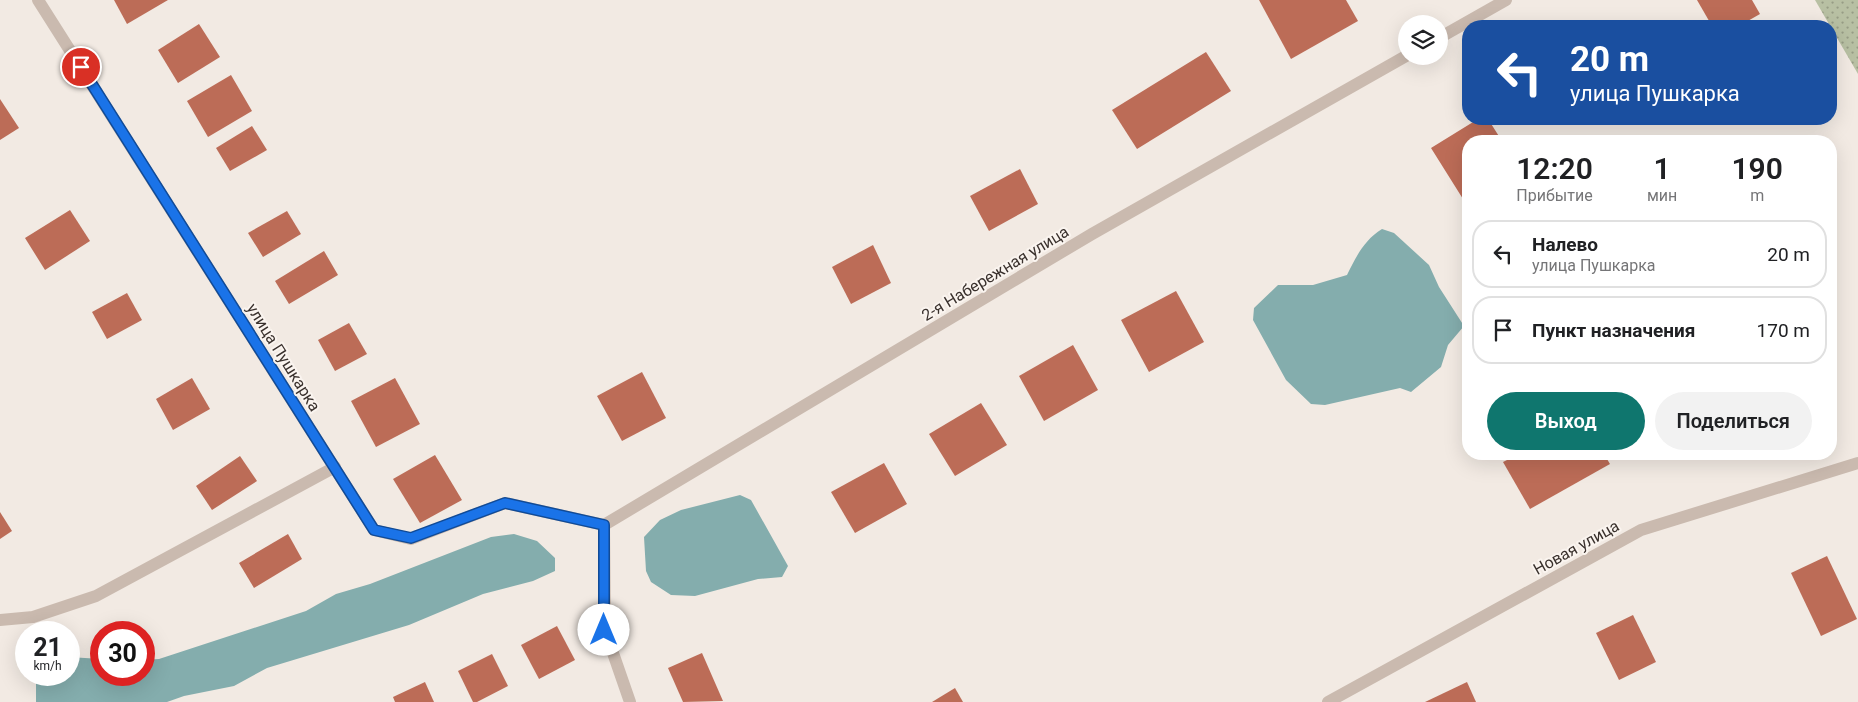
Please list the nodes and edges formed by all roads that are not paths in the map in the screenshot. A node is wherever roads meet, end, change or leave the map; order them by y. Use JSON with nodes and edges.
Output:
{"nodes":[{"id":1,"x":38,"y":0,"type":"edge"},
{"id":2,"x":1506,"y":0,"type":"edge"},
{"id":3,"x":1471,"y":20,"type":"edge"},
{"id":4,"x":1462,"y":25,"type":"edge"},
{"id":5,"x":1448,"y":33,"type":"edge"},
{"id":6,"x":1398,"y":61,"type":"edge"},
{"id":7,"x":1858,"y":463,"type":"edge"},
{"id":8,"x":335,"y":467,"type":"junction"},
{"id":9,"x":604,"y":525,"type":"junction"},
{"id":10,"x":0,"y":620,"type":"edge"},
{"id":11,"x":630,"y":702,"type":"edge"},
{"id":12,"x":1328,"y":702,"type":"edge"}],
"edges":[{"from":1,"to":8,"type":"street","name":"улица Пушкарка"},
{"from":2,"to":3,"type":"street"},
{"from":4,"to":5,"type":"street"},
{"from":6,"to":9,"type":"street","name":"2-я Набережная улица"},
{"from":7,"to":12,"type":"street","name":"Новая улица"},
{"from":8,"to":9,"type":"street","name":"улица Пушкарка"},
{"from":8,"to":10,"type":"street"},
{"from":9,"to":11,"type":"street"}]}
